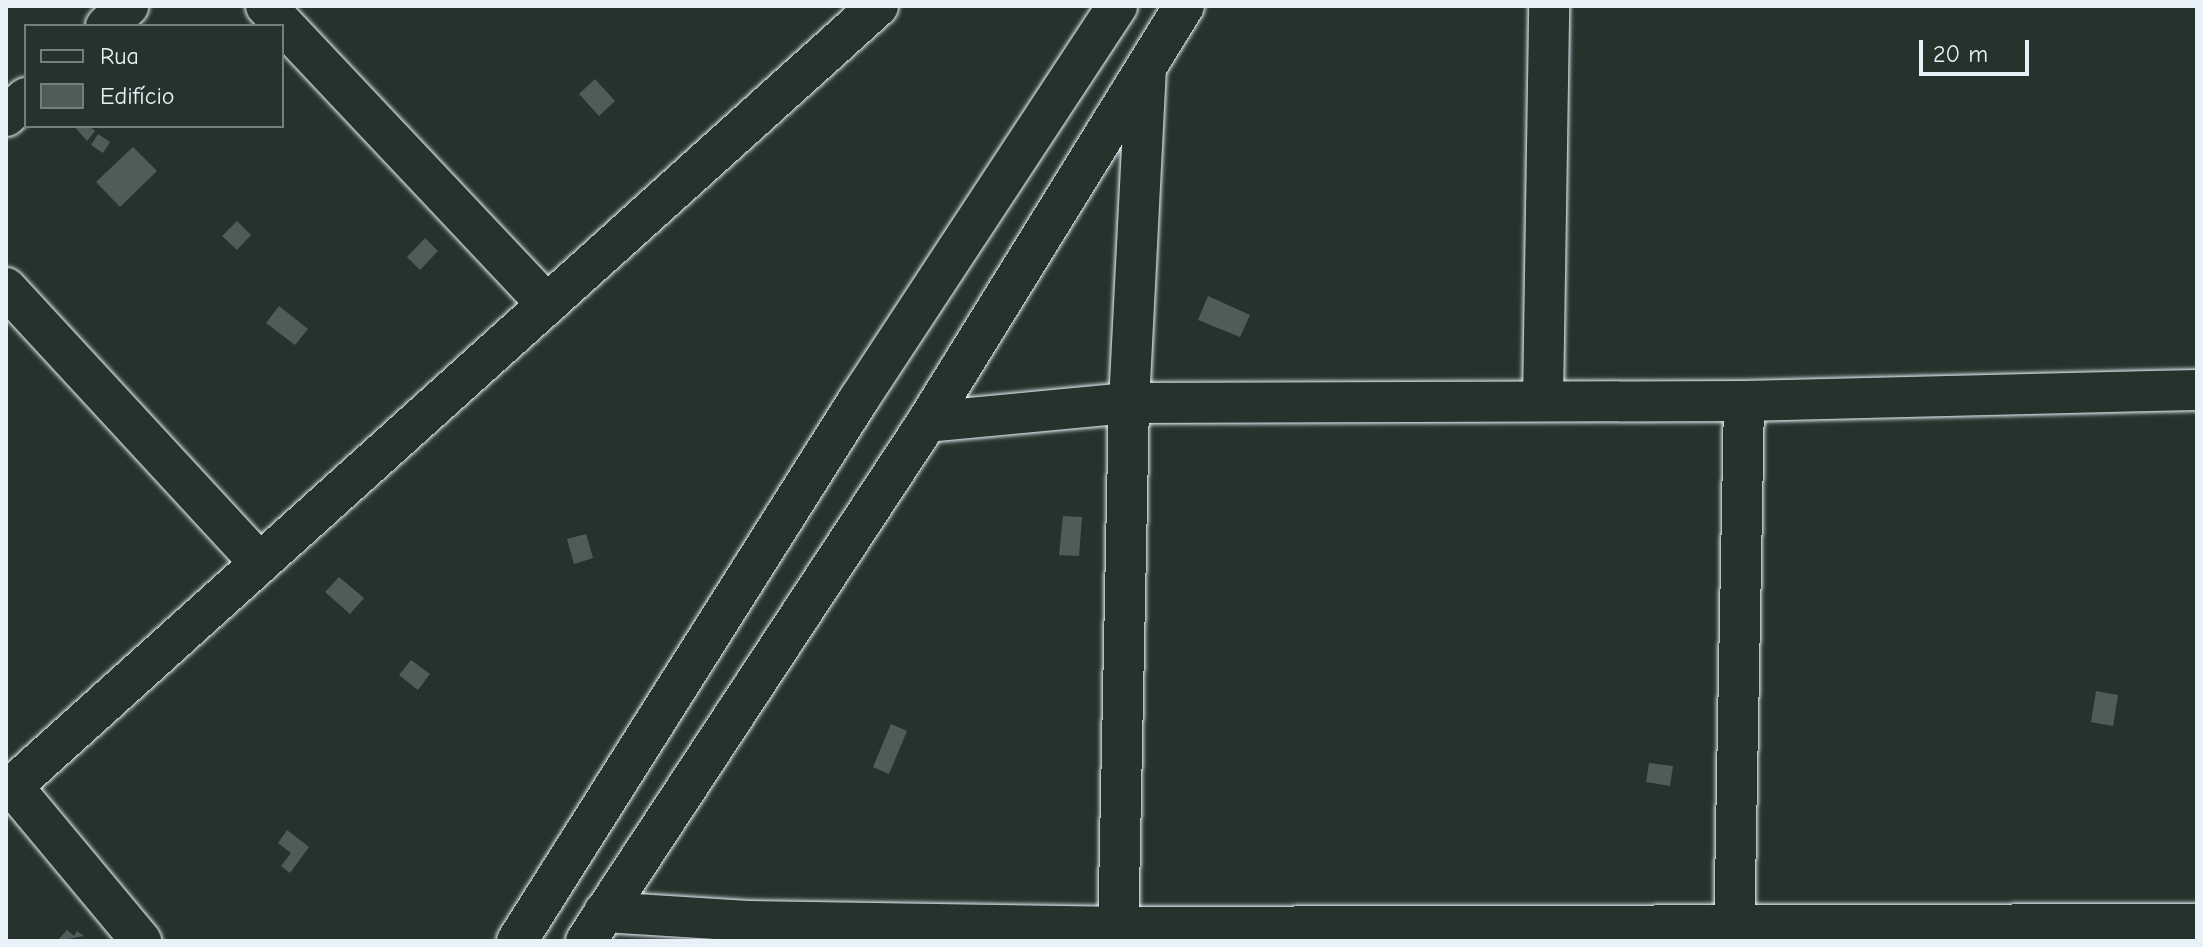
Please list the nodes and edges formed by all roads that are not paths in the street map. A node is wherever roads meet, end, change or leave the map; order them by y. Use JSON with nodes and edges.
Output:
{"nodes":[{"id":1,"x":128,"y":6,"type":"edge"},
{"id":2,"x":266,"y":6,"type":"edge"},
{"id":3,"x":878,"y":6,"type":"edge"},
{"id":4,"x":1117,"y":6,"type":"edge"},
{"id":5,"x":1184,"y":6,"type":"edge"},
{"id":6,"x":1549,"y":6,"type":"edge"},
{"id":7,"x":108,"y":24,"type":"edge"},
{"id":8,"x":283,"y":24,"type":"edge"},
{"id":9,"x":284,"y":25,"type":"edge"},
{"id":10,"x":1147,"y":66,"type":"junction"},
{"id":11,"x":24,"y":100,"type":"edge"},
{"id":12,"x":6,"y":116,"type":"edge"},
{"id":13,"x":6,"y":288,"type":"edge"},
{"id":14,"x":547,"y":304,"type":"junction"},
{"id":15,"x":2197,"y":390,"type":"edge"},
{"id":16,"x":1543,"y":401,"type":"junction"},
{"id":17,"x":1744,"y":401,"type":"junction"},
{"id":18,"x":1129,"y":403,"type":"junction"},
{"id":19,"x":927,"y":422,"type":"junction"},
{"id":20,"x":260,"y":563,"type":"junction"},
{"id":21,"x":9,"y":789,"type":"edge"},
{"id":22,"x":2197,"y":924,"type":"edge"},
{"id":23,"x":595,"y":926,"type":"edge"},
{"id":24,"x":1734,"y":933,"type":"edge"},
{"id":25,"x":1118,"y":934,"type":"edge"},
{"id":26,"x":141,"y":941,"type":"edge"},
{"id":27,"x":517,"y":941,"type":"edge"}],
"edges":[{"from":1,"to":7,"type":"street"},
{"from":2,"to":8,"type":"street"},
{"from":3,"to":14,"type":"street"},
{"from":4,"to":27,"type":"street"},
{"from":5,"to":10,"type":"street"},
{"from":6,"to":16,"type":"street"},
{"from":9,"to":14,"type":"street"},
{"from":10,"to":18,"type":"street"},
{"from":10,"to":19,"type":"street"},
{"from":11,"to":12,"type":"street"},
{"from":13,"to":20,"type":"street"},
{"from":14,"to":20,"type":"street"},
{"from":15,"to":17,"type":"street"},
{"from":16,"to":17,"type":"street"},
{"from":16,"to":18,"type":"street"},
{"from":17,"to":24,"type":"street"},
{"from":18,"to":19,"type":"street"},
{"from":18,"to":25,"type":"street"},
{"from":19,"to":23,"type":"street"},
{"from":20,"to":21,"type":"street"},
{"from":21,"to":26,"type":"street"},
{"from":22,"to":24,"type":"street"},
{"from":23,"to":25,"type":"street"},
{"from":24,"to":25,"type":"street"}]}
